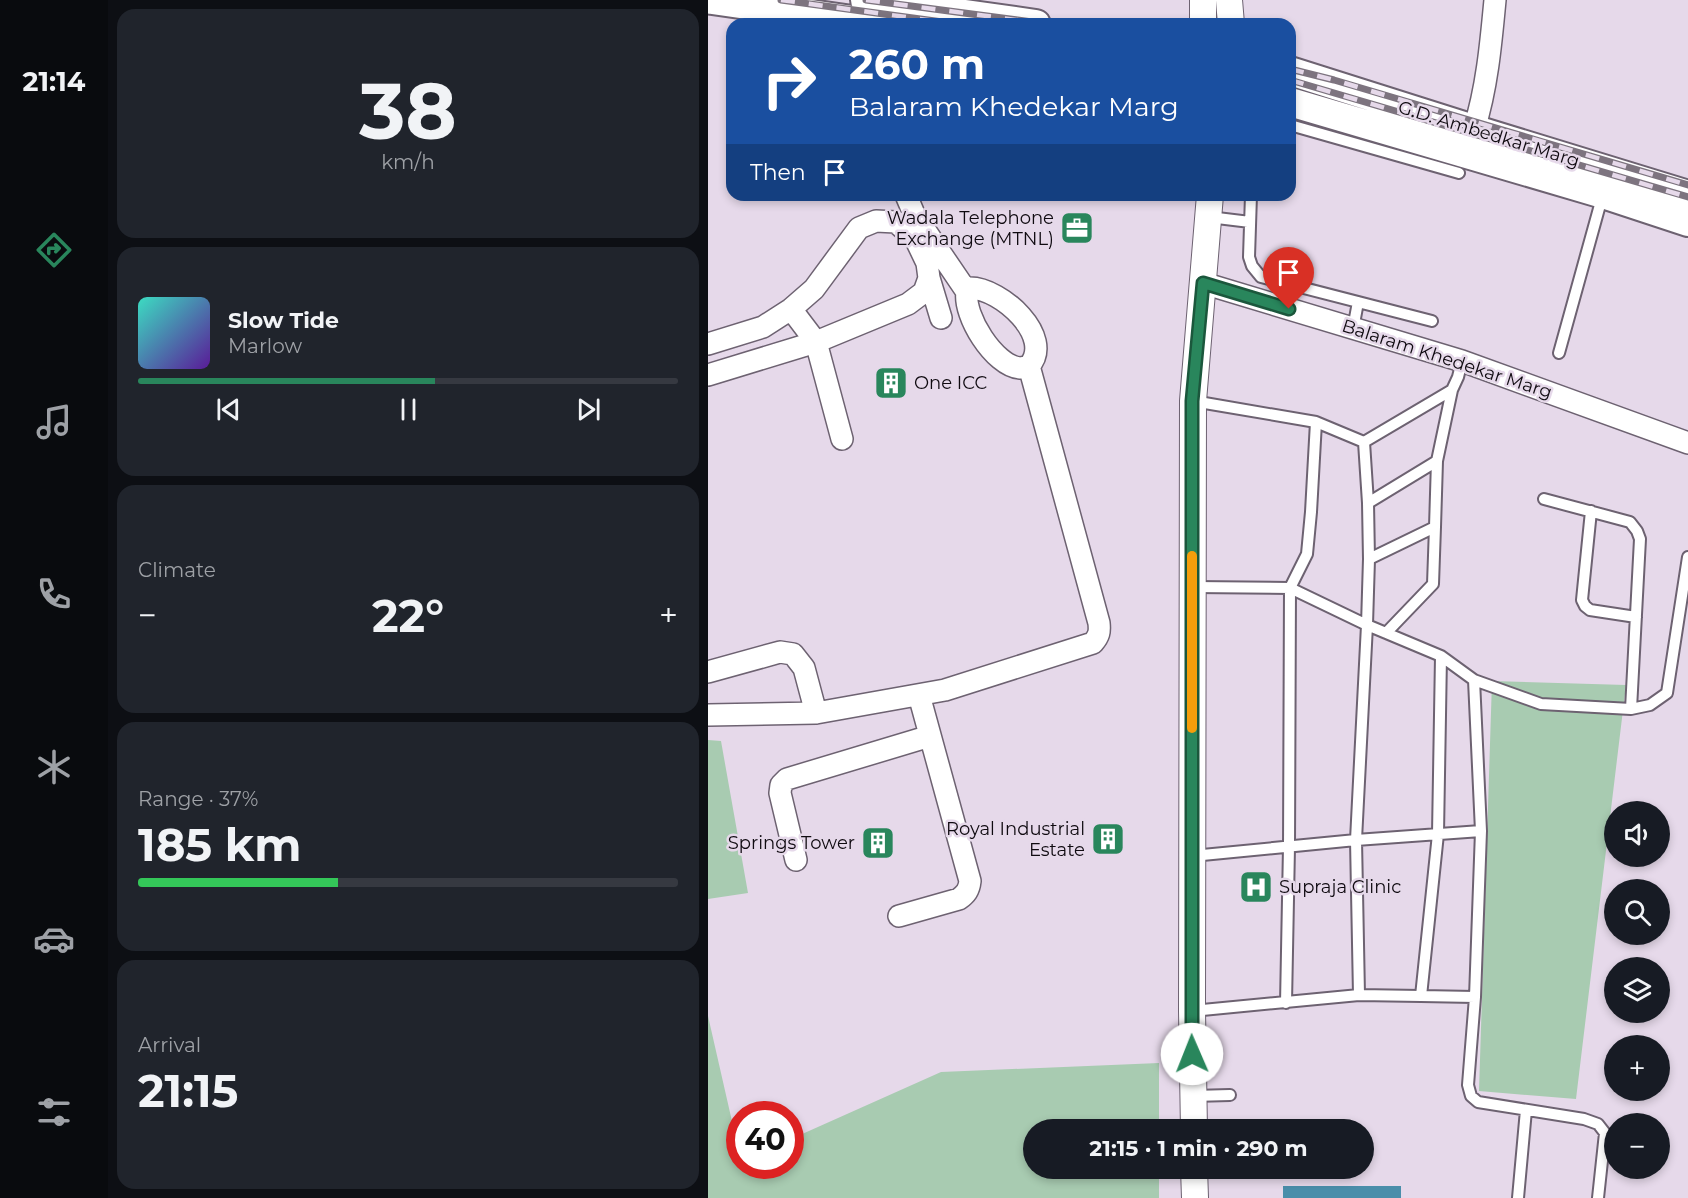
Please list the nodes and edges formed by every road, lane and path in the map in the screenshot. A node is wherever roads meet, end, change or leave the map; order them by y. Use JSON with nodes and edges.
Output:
{"nodes":[{"id":1,"x":712,"y":0,"type":"edge"},
{"id":2,"x":865,"y":0,"type":"edge"},
{"id":3,"x":1203,"y":0,"type":"edge"},
{"id":4,"x":1229,"y":0,"type":"edge"},
{"id":5,"x":1495,"y":0,"type":"edge"},
{"id":6,"x":969,"y":13,"type":"edge"},
{"id":7,"x":838,"y":18,"type":"edge"},
{"id":8,"x":999,"y":18,"type":"edge"},
{"id":9,"x":1203,"y":18,"type":"edge"},
{"id":10,"x":1230,"y":18,"type":"edge"},
{"id":11,"x":1296,"y":74,"type":"edge"},
{"id":12,"x":1296,"y":104,"type":"edge"},
{"id":13,"x":1296,"y":126,"type":"edge"},
{"id":14,"x":1410,"y":148,"type":"junction"},
{"id":15,"x":1474,"y":148,"type":"junction"},
{"id":16,"x":1603,"y":194,"type":"junction"},
{"id":17,"x":1688,"y":195,"type":"edge"},
{"id":18,"x":909,"y":201,"type":"edge"},
{"id":19,"x":1251,"y":201,"type":"edge"},
{"id":20,"x":1209,"y":206,"type":"edge"},
{"id":21,"x":1250,"y":222,"type":"junction"},
{"id":22,"x":1688,"y":222,"type":"edge"},
{"id":23,"x":1203,"y":283,"type":"junction"},
{"id":24,"x":927,"y":285,"type":"junction"},
{"id":25,"x":967,"y":291,"type":"junction"},
{"id":26,"x":1358,"y":302,"type":"junction"},
{"id":27,"x":791,"y":309,"type":"junction"},
{"id":28,"x":937,"y":320,"type":"dead end"},
{"id":29,"x":1432,"y":321,"type":"dead end"},
{"id":30,"x":1353,"y":329,"type":"junction"},
{"id":31,"x":714,"y":342,"type":"edge"},
{"id":32,"x":816,"y":342,"type":"junction"},
{"id":33,"x":1559,"y":353,"type":"dead end"},
{"id":34,"x":1462,"y":361,"type":"junction"},
{"id":35,"x":1029,"y":366,"type":"junction"},
{"id":36,"x":717,"y":372,"type":"edge"},
{"id":37,"x":1452,"y":390,"type":"junction"},
{"id":38,"x":1192,"y":401,"type":"junction"},
{"id":39,"x":1316,"y":422,"type":"junction"},
{"id":40,"x":842,"y":439,"type":"dead end"},
{"id":41,"x":1364,"y":442,"type":"junction"},
{"id":42,"x":1688,"y":443,"type":"edge"},
{"id":43,"x":1437,"y":461,"type":"junction"},
{"id":44,"x":1544,"y":499,"type":"dead end"},
{"id":45,"x":1368,"y":503,"type":"junction"},
{"id":46,"x":1591,"y":511,"type":"junction"},
{"id":47,"x":1435,"y":526,"type":"junction"},
{"id":48,"x":1688,"y":557,"type":"edge"},
{"id":49,"x":1369,"y":559,"type":"junction"},
{"id":50,"x":1192,"y":587,"type":"junction"},
{"id":51,"x":1290,"y":588,"type":"junction"},
{"id":52,"x":1636,"y":617,"type":"junction"},
{"id":53,"x":1368,"y":625,"type":"junction"},
{"id":54,"x":1386,"y":633,"type":"junction"},
{"id":55,"x":1441,"y":656,"type":"junction"},
{"id":56,"x":708,"y":672,"type":"edge"},
{"id":57,"x":1474,"y":680,"type":"junction"},
{"id":58,"x":919,"y":695,"type":"junction"},
{"id":59,"x":1631,"y":709,"type":"junction"},
{"id":60,"x":816,"y":713,"type":"junction"},
{"id":61,"x":708,"y":716,"type":"edge"},
{"id":62,"x":930,"y":736,"type":"junction"},
{"id":63,"x":1481,"y":831,"type":"junction"},
{"id":64,"x":1438,"y":834,"type":"junction"},
{"id":65,"x":1356,"y":840,"type":"junction"},
{"id":66,"x":1289,"y":848,"type":"junction"},
{"id":67,"x":1192,"y":856,"type":"junction"},
{"id":68,"x":796,"y":860,"type":"dead end"},
{"id":69,"x":899,"y":916,"type":"dead end"},
{"id":70,"x":1359,"y":995,"type":"junction"},
{"id":71,"x":1421,"y":996,"type":"junction"},
{"id":72,"x":1475,"y":997,"type":"junction"},
{"id":73,"x":1286,"y":1003,"type":"junction"},
{"id":74,"x":1192,"y":1011,"type":"junction"},
{"id":75,"x":1230,"y":1095,"type":"dead end"},
{"id":76,"x":1193,"y":1096,"type":"junction"},
{"id":77,"x":1526,"y":1110,"type":"junction"},
{"id":78,"x":1194,"y":1119,"type":"edge"},
{"id":79,"x":1194,"y":1179,"type":"edge"},
{"id":80,"x":1195,"y":1198,"type":"edge"},
{"id":81,"x":1518,"y":1198,"type":"edge"},
{"id":82,"x":1598,"y":1198,"type":"edge"}],
"edges":[{"from":1,"to":7,"type":"main road"},
{"from":2,"to":6,"type":"main road"},
{"from":3,"to":9,"type":"street"},
{"from":4,"to":10,"type":"street"},
{"from":5,"to":15,"type":"street"},
{"from":6,"to":8,"type":"main road"},
{"from":11,"to":15,"type":"main road","name":"G.D. Ambedkar Marg"},
{"from":12,"to":14,"type":"main road","name":"G.D. Ambedkar Marg"},
{"from":13,"to":14,"type":"lane"},
{"from":14,"to":15,"type":"main road","name":"G.D. Ambedkar Marg"},
{"from":15,"to":16,"type":"main road","name":"G.D. Ambedkar Marg"},
{"from":15,"to":17,"type":"main road","name":"G.D. Ambedkar Marg"},
{"from":16,"to":22,"type":"main road","name":"G.D. Ambedkar Marg"},
{"from":16,"to":33,"type":"lane"},
{"from":18,"to":25,"type":"street"},
{"from":19,"to":21,"type":"lane"},
{"from":20,"to":21,"type":"lane"},
{"from":20,"to":23,"type":"street"},
{"from":21,"to":26,"type":"lane"},
{"from":23,"to":30,"type":"street","name":"Balaram Khedekar Marg"},
{"from":23,"to":38,"type":"street"},
{"from":24,"to":27,"type":"street"},
{"from":24,"to":28,"type":"street"},
{"from":24,"to":32,"type":"street"},
{"from":25,"to":35,"type":"street"},
{"from":25,"to":35,"type":"street"},
{"from":26,"to":29,"type":"lane"},
{"from":26,"to":30,"type":"lane"},
{"from":27,"to":31,"type":"street"},
{"from":27,"to":32,"type":"street"},
{"from":30,"to":34,"type":"street","name":"Balaram Khedekar Marg"},
{"from":31,"to":36,"type":"street"},
{"from":32,"to":36,"type":"street"},
{"from":32,"to":40,"type":"street"},
{"from":34,"to":37,"type":"lane"},
{"from":34,"to":42,"type":"street","name":"Balaram Khedekar Marg"},
{"from":35,"to":58,"type":"street"},
{"from":37,"to":41,"type":"lane"},
{"from":37,"to":43,"type":"lane"},
{"from":38,"to":39,"type":"lane"},
{"from":38,"to":50,"type":"street"},
{"from":39,"to":41,"type":"lane"},
{"from":39,"to":51,"type":"lane"},
{"from":41,"to":45,"type":"lane"},
{"from":43,"to":45,"type":"lane"},
{"from":43,"to":47,"type":"lane"},
{"from":44,"to":46,"type":"lane"},
{"from":45,"to":49,"type":"lane"},
{"from":46,"to":52,"type":"lane"},
{"from":46,"to":52,"type":"lane"},
{"from":47,"to":49,"type":"lane"},
{"from":47,"to":54,"type":"lane"},
{"from":48,"to":59,"type":"lane"},
{"from":49,"to":53,"type":"lane"},
{"from":50,"to":51,"type":"lane"},
{"from":50,"to":67,"type":"street"},
{"from":51,"to":53,"type":"lane"},
{"from":51,"to":66,"type":"lane"},
{"from":52,"to":59,"type":"lane"},
{"from":53,"to":54,"type":"lane"},
{"from":53,"to":65,"type":"lane"},
{"from":54,"to":55,"type":"lane"},
{"from":55,"to":57,"type":"lane"},
{"from":55,"to":64,"type":"lane"},
{"from":56,"to":60,"type":"street"},
{"from":57,"to":59,"type":"lane"},
{"from":57,"to":63,"type":"lane"},
{"from":58,"to":60,"type":"street"},
{"from":58,"to":62,"type":"street"},
{"from":60,"to":61,"type":"street"},
{"from":62,"to":68,"type":"street"},
{"from":62,"to":69,"type":"street"},
{"from":63,"to":64,"type":"lane"},
{"from":63,"to":72,"type":"lane"},
{"from":64,"to":65,"type":"lane"},
{"from":64,"to":71,"type":"lane"},
{"from":65,"to":66,"type":"lane"},
{"from":65,"to":70,"type":"lane"},
{"from":66,"to":67,"type":"lane"},
{"from":66,"to":73,"type":"lane"},
{"from":67,"to":74,"type":"street"},
{"from":70,"to":71,"type":"lane"},
{"from":70,"to":73,"type":"lane"},
{"from":71,"to":72,"type":"lane"},
{"from":72,"to":77,"type":"lane"},
{"from":73,"to":74,"type":"lane"},
{"from":74,"to":76,"type":"street"},
{"from":75,"to":76,"type":"lane"},
{"from":76,"to":78,"type":"street"},
{"from":77,"to":81,"type":"lane"},
{"from":77,"to":82,"type":"lane"},
{"from":79,"to":80,"type":"street"}]}
